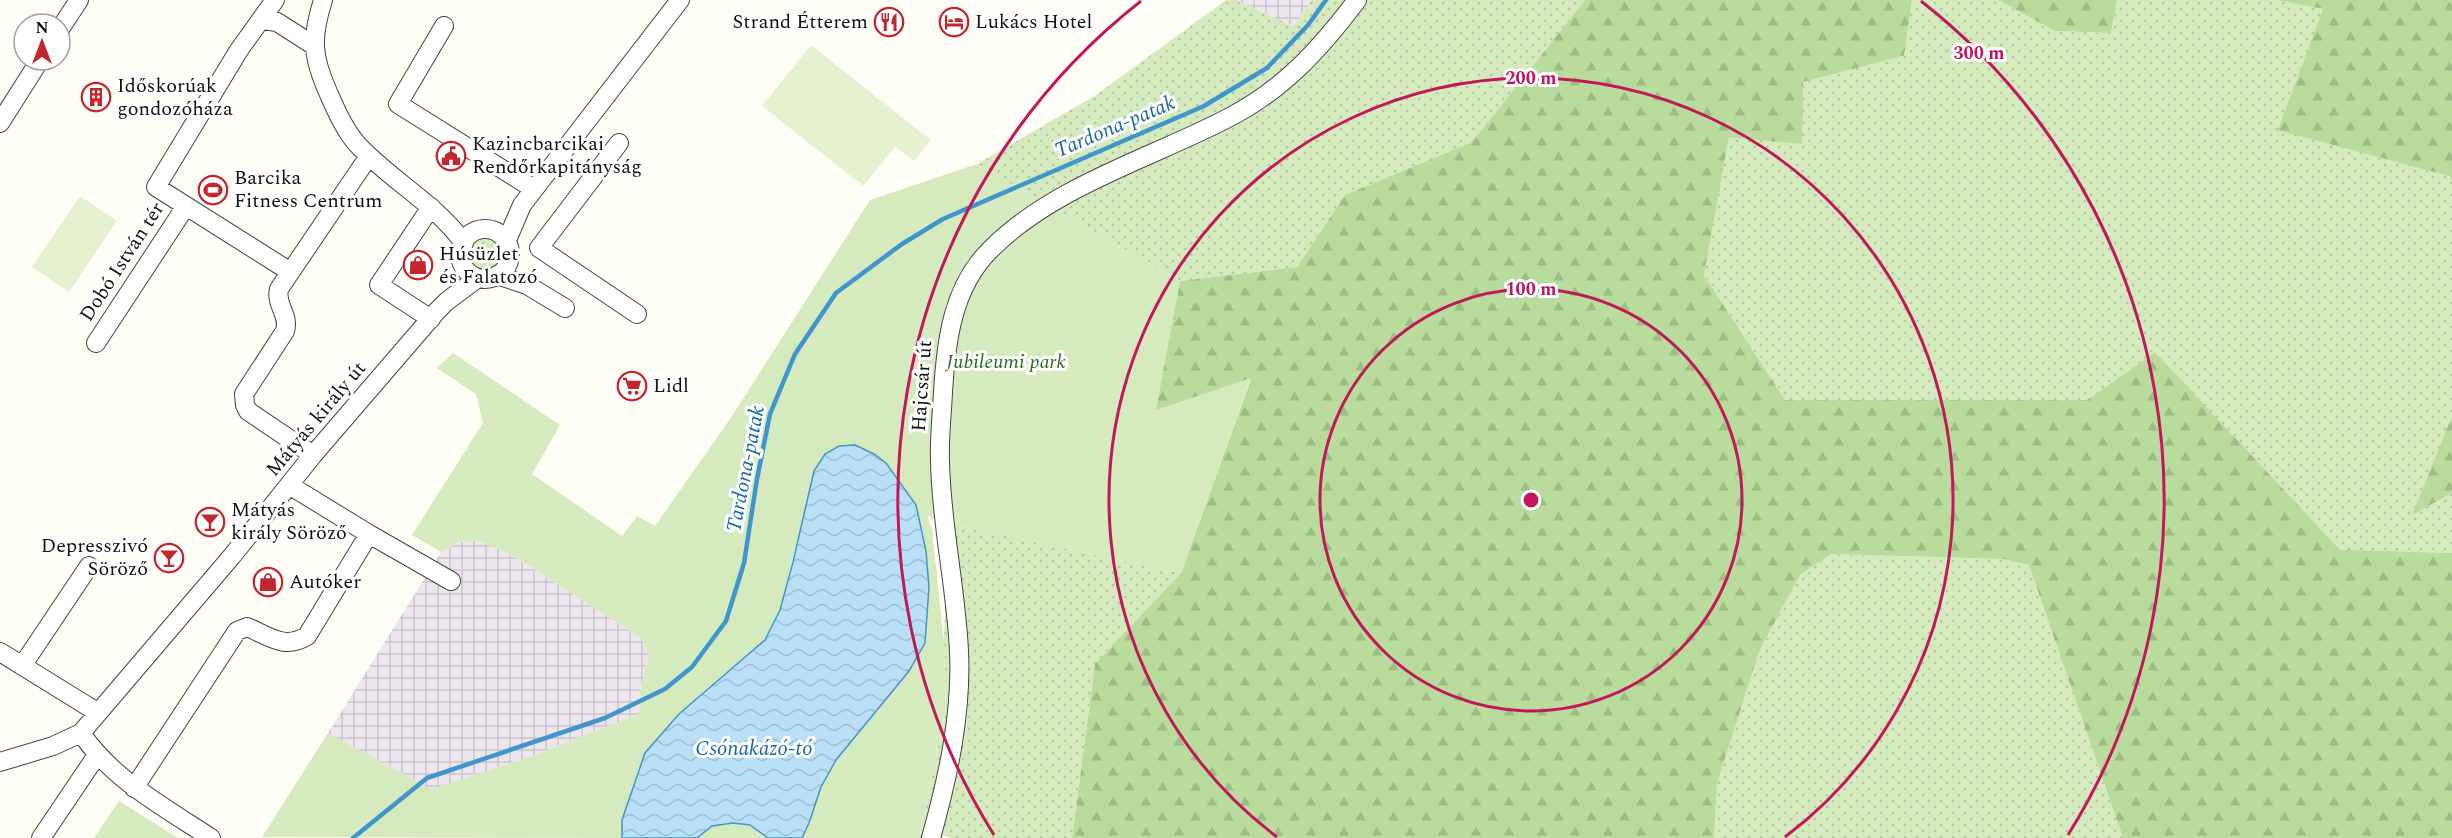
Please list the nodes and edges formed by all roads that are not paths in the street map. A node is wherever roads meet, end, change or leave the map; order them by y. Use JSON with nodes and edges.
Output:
{"nodes":[{"id":1,"x":276,"y":0,"type":"edge"},
{"id":2,"x":323,"y":0,"type":"edge"},
{"id":3,"x":680,"y":0,"type":"edge"},
{"id":4,"x":1357,"y":0,"type":"edge"},
{"id":5,"x":263,"y":20,"type":"junction"},
{"id":6,"x":444,"y":26,"type":"dead end"},
{"id":7,"x":313,"y":45,"type":"junction"},
{"id":8,"x":32,"y":72,"type":"edge"},
{"id":9,"x":1,"y":120,"type":"edge"},
{"id":10,"x":619,"y":143,"type":"dead end"},
{"id":11,"x":369,"y":156,"type":"junction"},
{"id":12,"x":534,"y":189,"type":"junction"},
{"id":13,"x":522,"y":205,"type":"junction"},
{"id":14,"x":186,"y":206,"type":"junction"},
{"id":15,"x":432,"y":207,"type":"junction"},
{"id":16,"x":477,"y":233,"type":"junction"},
{"id":17,"x":508,"y":249,"type":"junction"},
{"id":18,"x":289,"y":271,"type":"junction"},
{"id":19,"x":469,"y":271,"type":"junction"},
{"id":20,"x":497,"y":275,"type":"junction"},
{"id":21,"x":527,"y":285,"type":"junction"},
{"id":22,"x":565,"y":308,"type":"dead end"},
{"id":23,"x":637,"y":314,"type":"dead end"},
{"id":24,"x":431,"y":319,"type":"junction"},
{"id":25,"x":96,"y":343,"type":"dead end"},
{"id":26,"x":313,"y":455,"type":"junction"},
{"id":27,"x":289,"y":485,"type":"junction"},
{"id":28,"x":369,"y":534,"type":"junction"},
{"id":29,"x":89,"y":566,"type":"dead end"},
{"id":30,"x":451,"y":581,"type":"dead end"},
{"id":31,"x":0,"y":652,"type":"edge"},
{"id":32,"x":21,"y":666,"type":"junction"},
{"id":33,"x":97,"y":712,"type":"junction"},
{"id":34,"x":81,"y":732,"type":"junction"},
{"id":35,"x":97,"y":756,"type":"junction"},
{"id":36,"x":0,"y":762,"type":"edge"},
{"id":37,"x":134,"y":788,"type":"junction"},
{"id":38,"x":41,"y":838,"type":"edge"},
{"id":39,"x":210,"y":838,"type":"edge"},
{"id":40,"x":931,"y":838,"type":"edge"}],
"edges":[{"from":1,"to":5,"type":"street"},
{"from":2,"to":7,"type":"street"},
{"from":3,"to":12,"type":"street"},
{"from":4,"to":40,"type":"street","name":"Hajcsár út"},
{"from":5,"to":7,"type":"street"},
{"from":5,"to":14,"type":"street","name":"Dobó István tér"},
{"from":6,"to":12,"type":"street"},
{"from":7,"to":11,"type":"street"},
{"from":8,"to":9,"type":"street"},
{"from":10,"to":23,"type":"street"},
{"from":11,"to":15,"type":"street"},
{"from":11,"to":18,"type":"street"},
{"from":12,"to":13,"type":"street"},
{"from":13,"to":16,"type":"street"},
{"from":13,"to":17,"type":"street"},
{"from":14,"to":18,"type":"street","name":"Dobó István tér"},
{"from":14,"to":25,"type":"street","name":"Dobó István tér"},
{"from":15,"to":16,"type":"street"},
{"from":15,"to":24,"type":"street"},
{"from":16,"to":17,"type":"street"},
{"from":16,"to":19,"type":"street"},
{"from":17,"to":20,"type":"street"},
{"from":17,"to":21,"type":"street"},
{"from":18,"to":26,"type":"street"},
{"from":19,"to":20,"type":"street"},
{"from":19,"to":24,"type":"street","name":"Mátyás király út"},
{"from":20,"to":21,"type":"street"},
{"from":21,"to":22,"type":"street"},
{"from":24,"to":26,"type":"street","name":"Mátyás király út"},
{"from":26,"to":27,"type":"street","name":"Mátyás király út"},
{"from":27,"to":28,"type":"street"},
{"from":27,"to":33,"type":"street","name":"Mátyás király út"},
{"from":28,"to":30,"type":"street"},
{"from":28,"to":37,"type":"street"},
{"from":29,"to":32,"type":"street"},
{"from":31,"to":32,"type":"street"},
{"from":32,"to":33,"type":"street"},
{"from":33,"to":34,"type":"street","name":"Mátyás király út"},
{"from":34,"to":35,"type":"street"},
{"from":34,"to":36,"type":"street","name":"Mátyás király út"},
{"from":35,"to":37,"type":"street"},
{"from":35,"to":38,"type":"street"},
{"from":37,"to":39,"type":"street"}]}
